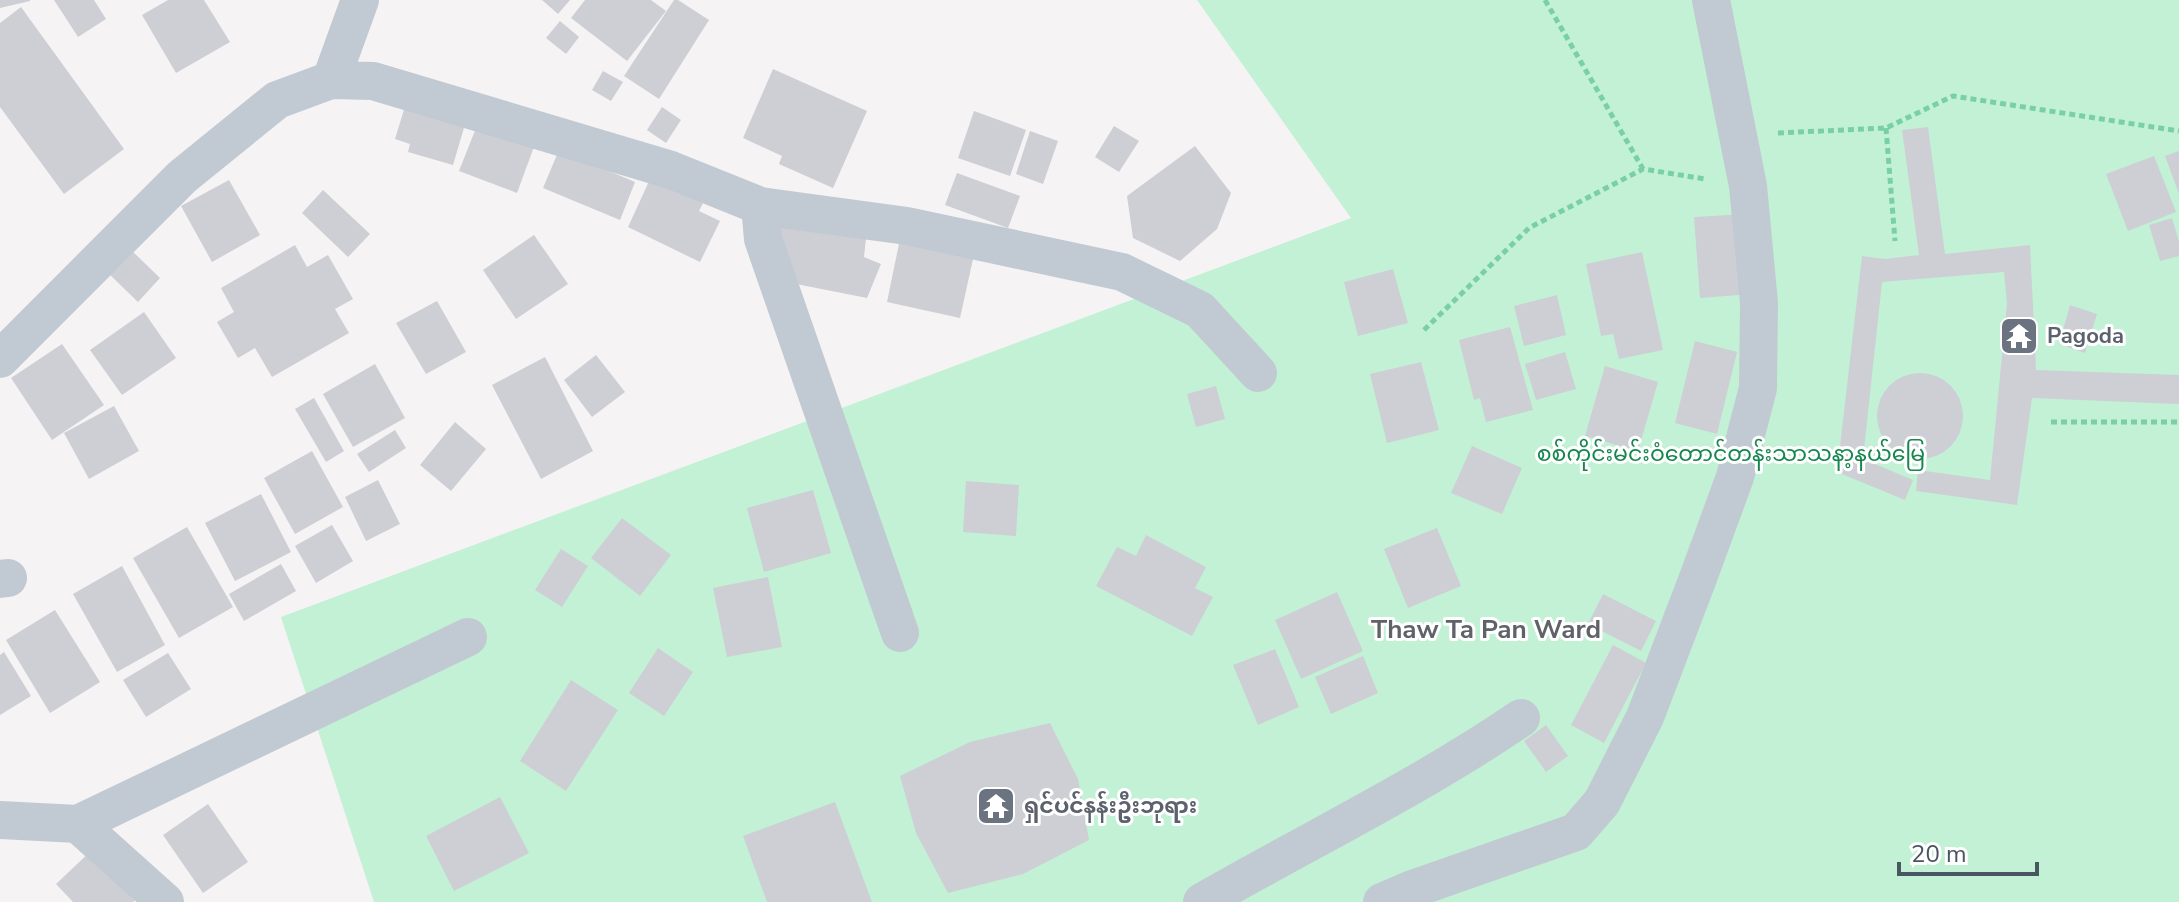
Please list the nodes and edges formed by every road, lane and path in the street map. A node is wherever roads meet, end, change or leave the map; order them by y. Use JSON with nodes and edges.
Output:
{"nodes":[{"id":1,"x":360,"y":0,"type":"edge"},
{"id":2,"x":1545,"y":0,"type":"edge"},
{"id":3,"x":1711,"y":0,"type":"edge"},
{"id":4,"x":331,"y":80,"type":"junction"},
{"id":5,"x":1886,"y":128,"type":"junction"},
{"id":6,"x":2179,"y":131,"type":"edge"},
{"id":7,"x":1643,"y":169,"type":"junction"},
{"id":8,"x":1748,"y":186,"type":"junction"},
{"id":9,"x":760,"y":206,"type":"junction"},
{"id":10,"x":1895,"y":241,"type":"dead end"},
{"id":11,"x":1424,"y":330,"type":"dead end"},
{"id":12,"x":0,"y":359,"type":"edge"},
{"id":13,"x":1258,"y":373,"type":"dead end"},
{"id":14,"x":2051,"y":422,"type":"dead end"},
{"id":15,"x":2179,"y":422,"type":"edge"},
{"id":16,"x":900,"y":633,"type":"dead end"},
{"id":17,"x":468,"y":637,"type":"dead end"},
{"id":18,"x":1521,"y":718,"type":"dead end"},
{"id":19,"x":0,"y":820,"type":"edge"},
{"id":20,"x":78,"y":824,"type":"junction"},
{"id":21,"x":165,"y":902,"type":"edge"},
{"id":22,"x":1202,"y":902,"type":"edge"},
{"id":23,"x":1382,"y":902,"type":"edge"}],
"edges":[{"from":1,"to":4,"type":"street"},
{"from":2,"to":7,"type":"path"},
{"from":3,"to":8,"type":"street"},
{"from":4,"to":9,"type":"street"},
{"from":4,"to":12,"type":"street"},
{"from":5,"to":6,"type":"path"},
{"from":5,"to":8,"type":"path"},
{"from":5,"to":10,"type":"path"},
{"from":7,"to":8,"type":"path"},
{"from":7,"to":11,"type":"path"},
{"from":8,"to":23,"type":"street"},
{"from":9,"to":13,"type":"street"},
{"from":9,"to":16,"type":"street"},
{"from":14,"to":15,"type":"path"},
{"from":17,"to":20,"type":"street"},
{"from":18,"to":22,"type":"street"},
{"from":19,"to":20,"type":"street"},
{"from":20,"to":21,"type":"street"}]}
